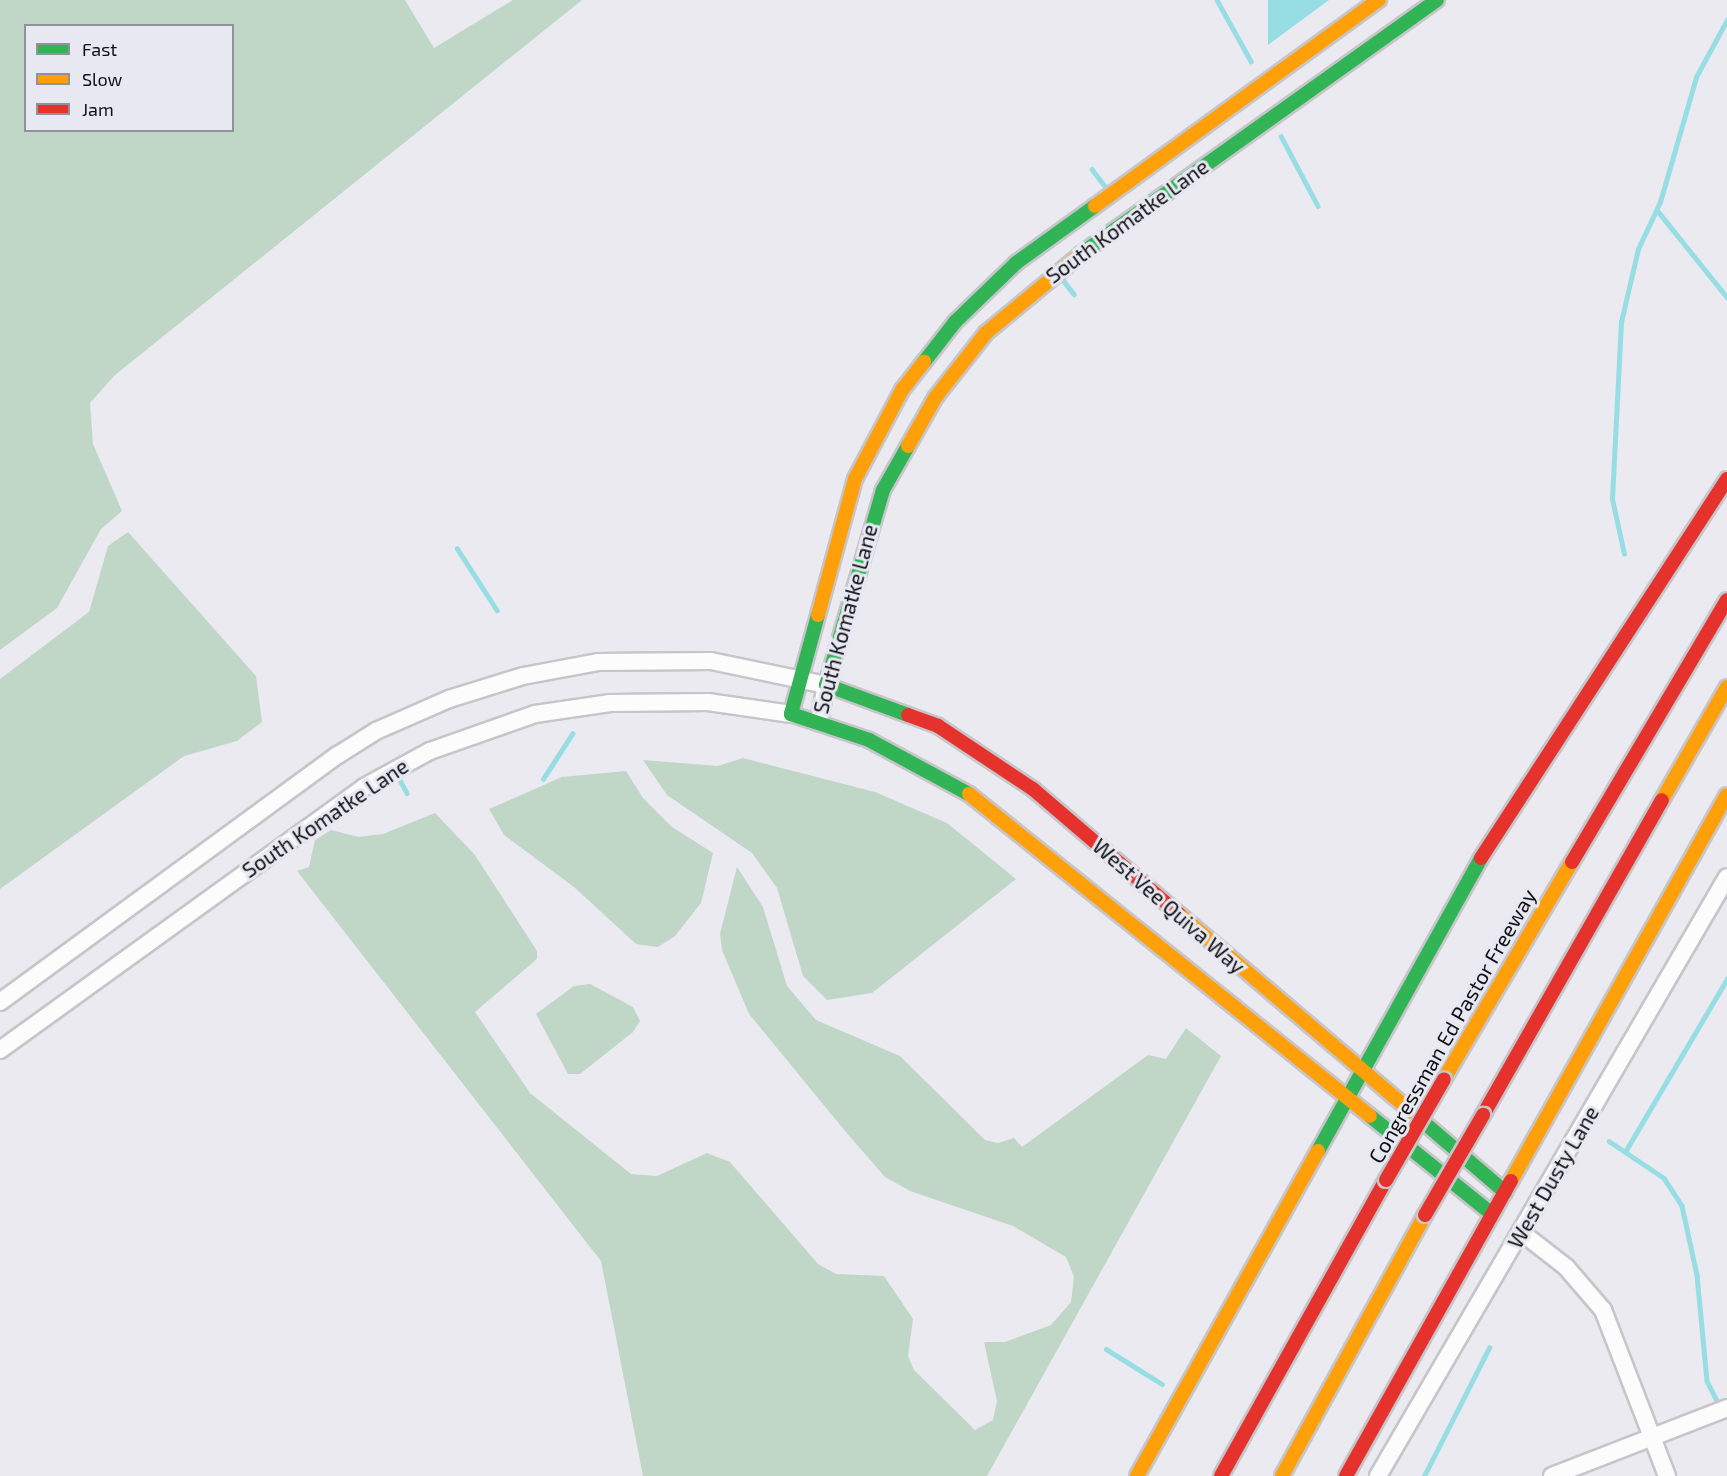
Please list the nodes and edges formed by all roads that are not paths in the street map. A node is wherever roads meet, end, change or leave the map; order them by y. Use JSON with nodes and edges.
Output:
{"nodes":[{"id":1,"x":1379,"y":0,"type":"edge"},
{"id":2,"x":1437,"y":0,"type":"edge"},
{"id":3,"x":1727,"y":479,"type":"edge"},
{"id":4,"x":1727,"y":600,"type":"edge"},
{"id":5,"x":800,"y":677,"type":"junction"},
{"id":6,"x":826,"y":685,"type":"junction"},
{"id":7,"x":1727,"y":687,"type":"edge"},
{"id":8,"x":791,"y":714,"type":"junction"},
{"id":9,"x":819,"y":723,"type":"junction"},
{"id":10,"x":1727,"y":795,"type":"edge"},
{"id":11,"x":1727,"y":877,"type":"edge"},
{"id":12,"x":0,"y":1002,"type":"edge"},
{"id":13,"x":0,"y":1050,"type":"edge"},
{"id":14,"x":1364,"y":1073,"type":"junction"},
{"id":15,"x":1348,"y":1100,"type":"junction"},
{"id":16,"x":1505,"y":1192,"type":"junction"},
{"id":17,"x":1492,"y":1214,"type":"junction"},
{"id":18,"x":1521,"y":1232,"type":"junction"},
{"id":19,"x":1727,"y":1408,"type":"edge"},
{"id":20,"x":1653,"y":1437,"type":"junction"},
{"id":21,"x":1137,"y":1476,"type":"edge"},
{"id":22,"x":1221,"y":1476,"type":"edge"},
{"id":23,"x":1282,"y":1476,"type":"edge"},
{"id":24,"x":1346,"y":1476,"type":"edge"},
{"id":25,"x":1378,"y":1476,"type":"edge"},
{"id":26,"x":1552,"y":1476,"type":"edge"},
{"id":27,"x":1667,"y":1476,"type":"edge"}],
"edges":[{"from":1,"to":5,"type":"main road","name":"South Komatke Lane"},
{"from":2,"to":6,"type":"main road","name":"South Komatke Lane"},
{"from":3,"to":14,"type":"main road"},
{"from":4,"to":22,"type":"main road","name":"Congressman Ed Pastor Freeway","bridge":true},
{"from":5,"to":6,"type":"street","name":"West Vee Quiva Way"},
{"from":5,"to":8,"type":"main road"},
{"from":5,"to":12,"type":"street","name":"South Komatke Lane"},
{"from":6,"to":9,"type":"street","name":"South Komatke Lane"},
{"from":6,"to":14,"type":"main road","name":"West Vee Quiva Way"},
{"from":7,"to":23,"type":"main road","bridge":true},
{"from":8,"to":9,"type":"main road","name":"South Komatke Lane"},
{"from":8,"to":13,"type":"street","name":"South Komatke Lane"},
{"from":9,"to":15,"type":"main road","name":"West Vee Quiva Way"},
{"from":10,"to":16,"type":"main road"},
{"from":11,"to":18,"type":"street","name":"West Dusty Lane"},
{"from":14,"to":15,"type":"main road"},
{"from":14,"to":16,"type":"main road","name":"West Vee Quiva Way"},
{"from":15,"to":17,"type":"main road","name":"West Vee Quiva Way"},
{"from":15,"to":21,"type":"main road"},
{"from":16,"to":17,"type":"main road"},
{"from":17,"to":24,"type":"main road"},
{"from":18,"to":20,"type":"street"},
{"from":18,"to":25,"type":"street","name":"West Dusty Lane"},
{"from":19,"to":20,"type":"street"},
{"from":20,"to":26,"type":"street"},
{"from":20,"to":27,"type":"street"}]}
